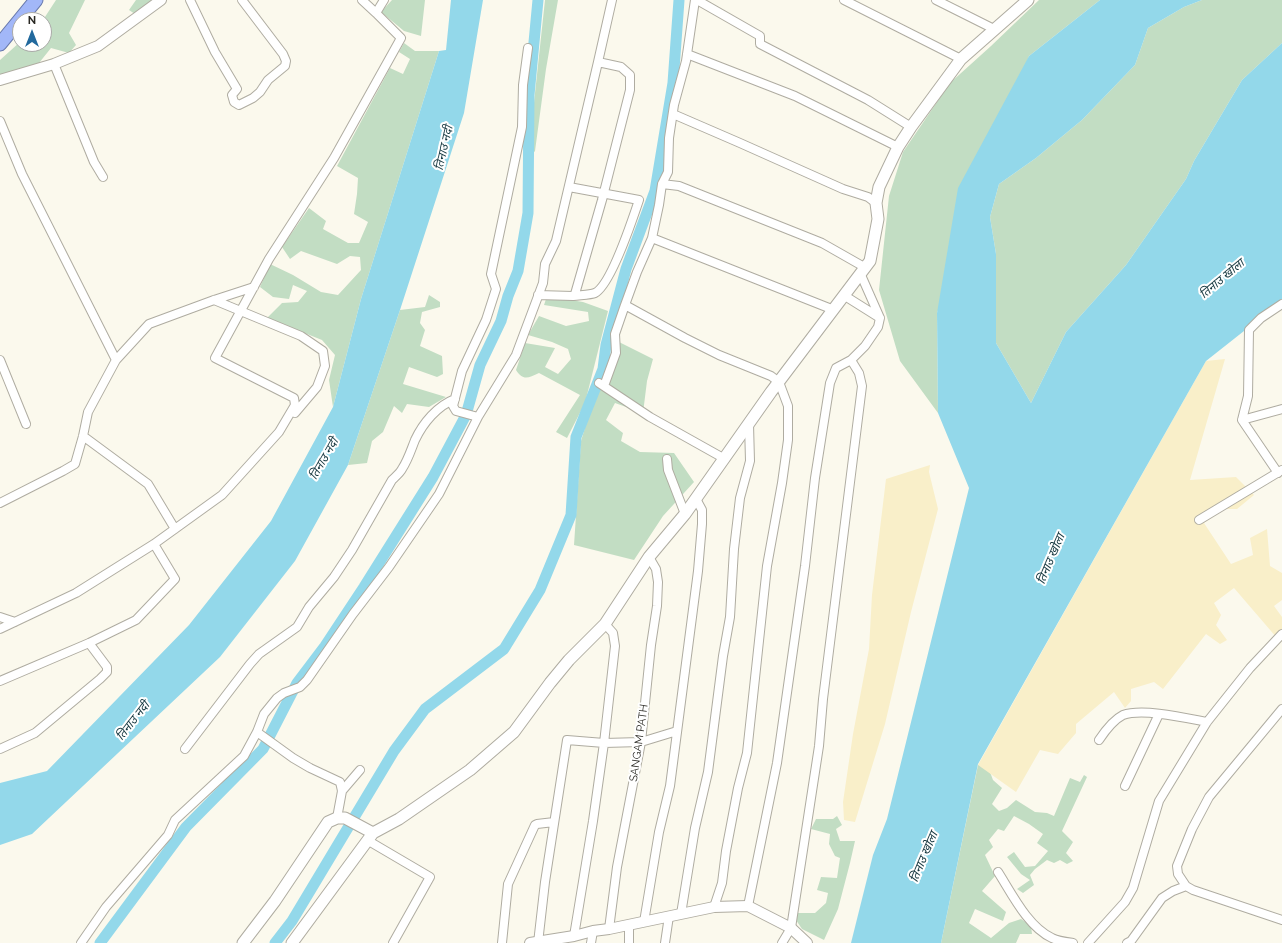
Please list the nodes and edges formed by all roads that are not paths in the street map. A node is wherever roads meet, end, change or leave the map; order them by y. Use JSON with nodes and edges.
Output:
{"nodes":[{"id":1,"x":36,"y":0,"type":"edge"},
{"id":2,"x":161,"y":0,"type":"edge"},
{"id":3,"x":190,"y":0,"type":"edge"},
{"id":4,"x":242,"y":0,"type":"edge"},
{"id":5,"x":362,"y":0,"type":"edge"},
{"id":6,"x":384,"y":0,"type":"edge"},
{"id":7,"x":612,"y":0,"type":"edge"},
{"id":8,"x":696,"y":0,"type":"edge"},
{"id":9,"x":844,"y":0,"type":"edge"},
{"id":10,"x":936,"y":0,"type":"edge"},
{"id":11,"x":1028,"y":0,"type":"edge"},
{"id":12,"x":376,"y":13,"type":"junction"},
{"id":13,"x":994,"y":29,"type":"junction"},
{"id":14,"x":0,"y":44,"type":"edge"},
{"id":15,"x":528,"y":48,"type":"dead end"},
{"id":16,"x":687,"y":54,"type":"junction"},
{"id":17,"x":961,"y":59,"type":"junction"},
{"id":18,"x":598,"y":62,"type":"junction"},
{"id":19,"x":54,"y":64,"type":"junction"},
{"id":20,"x":0,"y":80,"type":"edge"},
{"id":21,"x":673,"y":114,"type":"junction"},
{"id":22,"x":0,"y":121,"type":"edge"},
{"id":23,"x":911,"y":127,"type":"junction"},
{"id":24,"x":898,"y":147,"type":"junction"},
{"id":25,"x":103,"y":177,"type":"dead end"},
{"id":26,"x":662,"y":184,"type":"junction"},
{"id":27,"x":569,"y":187,"type":"junction"},
{"id":28,"x":604,"y":193,"type":"junction"},
{"id":29,"x":876,"y":203,"type":"junction"},
{"id":30,"x":652,"y":238,"type":"junction"},
{"id":31,"x":864,"y":271,"type":"junction"},
{"id":32,"x":254,"y":287,"type":"junction"},
{"id":33,"x":538,"y":295,"type":"junction"},
{"id":34,"x":573,"y":296,"type":"junction"},
{"id":35,"x":845,"y":296,"type":"junction"},
{"id":36,"x":214,"y":300,"type":"junction"},
{"id":37,"x":1282,"y":304,"type":"edge"},
{"id":38,"x":625,"y":305,"type":"junction"},
{"id":39,"x":241,"y":310,"type":"junction"},
{"id":40,"x":834,"y":310,"type":"junction"},
{"id":41,"x":880,"y":318,"type":"junction"},
{"id":42,"x":0,"y":360,"type":"edge"},
{"id":43,"x":116,"y":360,"type":"junction"},
{"id":44,"x":851,"y":360,"type":"junction"},
{"id":45,"x":779,"y":382,"type":"junction"},
{"id":46,"x":454,"y":403,"type":"junction"},
{"id":47,"x":1282,"y":408,"type":"edge"},
{"id":48,"x":478,"y":417,"type":"junction"},
{"id":49,"x":1242,"y":420,"type":"junction"},
{"id":50,"x":26,"y":424,"type":"dead end"},
{"id":51,"x":749,"y":424,"type":"junction"},
{"id":52,"x":279,"y":432,"type":"junction"},
{"id":53,"x":83,"y":436,"type":"junction"},
{"id":54,"x":667,"y":459,"type":"dead end"},
{"id":55,"x":725,"y":459,"type":"junction"},
{"id":56,"x":1280,"y":471,"type":"edge"},
{"id":57,"x":696,"y":499,"type":"junction"},
{"id":58,"x":0,"y":503,"type":"edge"},
{"id":59,"x":685,"y":514,"type":"junction"},
{"id":60,"x":1199,"y":520,"type":"dead end"},
{"id":61,"x":175,"y":529,"type":"junction"},
{"id":62,"x":154,"y":544,"type":"junction"},
{"id":63,"x":649,"y":558,"type":"junction"},
{"id":64,"x":0,"y":617,"type":"edge"},
{"id":65,"x":14,"y":622,"type":"junction"},
{"id":66,"x":605,"y":624,"type":"junction"},
{"id":67,"x":0,"y":630,"type":"edge"},
{"id":68,"x":1282,"y":634,"type":"edge"},
{"id":69,"x":89,"y":643,"type":"junction"},
{"id":70,"x":0,"y":681,"type":"edge"},
{"id":71,"x":1282,"y":709,"type":"edge"},
{"id":72,"x":1159,"y":714,"type":"junction"},
{"id":73,"x":1207,"y":722,"type":"junction"},
{"id":74,"x":677,"y":731,"type":"junction"},
{"id":75,"x":260,"y":734,"type":"junction"},
{"id":76,"x":1099,"y":740,"type":"dead end"},
{"id":77,"x":641,"y":742,"type":"junction"},
{"id":78,"x":604,"y":743,"type":"junction"},
{"id":79,"x":0,"y":748,"type":"edge"},
{"id":80,"x":185,"y":749,"type":"dead end"},
{"id":81,"x":360,"y":770,"type":"dead end"},
{"id":82,"x":1125,"y":786,"type":"dead end"},
{"id":83,"x":342,"y":791,"type":"junction"},
{"id":84,"x":341,"y":818,"type":"junction"},
{"id":85,"x":554,"y":822,"type":"junction"},
{"id":86,"x":370,"y":836,"type":"junction"},
{"id":87,"x":998,"y":872,"type":"dead end"},
{"id":88,"x":1186,"y":886,"type":"junction"},
{"id":89,"x":714,"y":906,"type":"junction"},
{"id":90,"x":748,"y":906,"type":"junction"},
{"id":91,"x":681,"y":914,"type":"junction"},
{"id":92,"x":669,"y":916,"type":"junction"},
{"id":93,"x":1282,"y":920,"type":"edge"},
{"id":94,"x":644,"y":922,"type":"junction"},
{"id":95,"x":629,"y":925,"type":"junction"},
{"id":96,"x":791,"y":928,"type":"junction"},
{"id":97,"x":609,"y":929,"type":"junction"},
{"id":98,"x":593,"y":931,"type":"junction"},
{"id":99,"x":574,"y":936,"type":"junction"},
{"id":100,"x":536,"y":942,"type":"edge"},
{"id":101,"x":81,"y":943,"type":"edge"},
{"id":102,"x":243,"y":943,"type":"edge"},
{"id":103,"x":292,"y":943,"type":"edge"},
{"id":104,"x":393,"y":943,"type":"edge"},
{"id":105,"x":502,"y":943,"type":"edge"},
{"id":106,"x":591,"y":943,"type":"edge"},
{"id":107,"x":630,"y":943,"type":"edge"},
{"id":108,"x":664,"y":943,"type":"edge"},
{"id":109,"x":782,"y":943,"type":"edge"},
{"id":110,"x":807,"y":943,"type":"edge"},
{"id":111,"x":1073,"y":943,"type":"edge"},
{"id":112,"x":1088,"y":943,"type":"edge"},
{"id":113,"x":1127,"y":943,"type":"edge"}],
"edges":[{"from":1,"to":14,"type":"highway"},
{"from":2,"to":19,"type":"street"},
{"from":3,"to":4,"type":"street"},
{"from":5,"to":12,"type":"street"},
{"from":6,"to":12,"type":"street"},
{"from":7,"to":18,"type":"street"},
{"from":8,"to":16,"type":"street"},
{"from":8,"to":23,"type":"street"},
{"from":9,"to":17,"type":"street"},
{"from":10,"to":13,"type":"street"},
{"from":11,"to":13,"type":"main road"},
{"from":12,"to":32,"type":"street"},
{"from":13,"to":17,"type":"main road"},
{"from":15,"to":46,"type":"street"},
{"from":16,"to":21,"type":"street"},
{"from":16,"to":24,"type":"street"},
{"from":17,"to":23,"type":"main road"},
{"from":18,"to":27,"type":"street"},
{"from":18,"to":28,"type":"street"},
{"from":19,"to":20,"type":"street"},
{"from":19,"to":25,"type":"street"},
{"from":21,"to":26,"type":"street"},
{"from":21,"to":29,"type":"street"},
{"from":22,"to":43,"type":"street"},
{"from":23,"to":24,"type":"main road"},
{"from":24,"to":29,"type":"main road"},
{"from":26,"to":30,"type":"street"},
{"from":26,"to":31,"type":"street"},
{"from":27,"to":28,"type":"street"},
{"from":27,"to":33,"type":"street"},
{"from":28,"to":34,"type":"street"},
{"from":28,"to":34,"type":"street"},
{"from":29,"to":31,"type":"main road"},
{"from":30,"to":38,"type":"street"},
{"from":30,"to":40,"type":"street"},
{"from":31,"to":35,"type":"main road"},
{"from":31,"to":41,"type":"street"},
{"from":32,"to":36,"type":"street"},
{"from":32,"to":39,"type":"street"},
{"from":33,"to":34,"type":"street"},
{"from":33,"to":48,"type":"street"},
{"from":35,"to":40,"type":"main road"},
{"from":35,"to":41,"type":"street"},
{"from":36,"to":39,"type":"street"},
{"from":36,"to":43,"type":"street"},
{"from":37,"to":49,"type":"street"},
{"from":38,"to":45,"type":"street"},
{"from":38,"to":55,"type":"street"},
{"from":39,"to":52,"type":"street"},
{"from":39,"to":52,"type":"street"},
{"from":40,"to":45,"type":"main road"},
{"from":41,"to":44,"type":"street"},
{"from":42,"to":50,"type":"street"},
{"from":43,"to":53,"type":"street"},
{"from":44,"to":90,"type":"street"},
{"from":44,"to":96,"type":"street"},
{"from":45,"to":51,"type":"main road"},
{"from":45,"to":89,"type":"street"},
{"from":46,"to":48,"type":"street"},
{"from":46,"to":80,"type":"street"},
{"from":47,"to":49,"type":"street"},
{"from":48,"to":75,"type":"street"},
{"from":49,"to":56,"type":"street"},
{"from":51,"to":55,"type":"main road"},
{"from":51,"to":91,"type":"street"},
{"from":52,"to":61,"type":"street"},
{"from":53,"to":58,"type":"street"},
{"from":53,"to":61,"type":"street"},
{"from":54,"to":59,"type":"street"},
{"from":55,"to":57,"type":"main road"},
{"from":56,"to":60,"type":"street"},
{"from":57,"to":59,"type":"main road"},
{"from":57,"to":74,"type":"street"},
{"from":59,"to":63,"type":"main road"},
{"from":61,"to":62,"type":"street"},
{"from":62,"to":65,"type":"street"},
{"from":62,"to":69,"type":"street"},
{"from":63,"to":66,"type":"main road"},
{"from":63,"to":77,"type":"street","name":"SANGAM PATH"},
{"from":64,"to":65,"type":"street"},
{"from":65,"to":67,"type":"street"},
{"from":66,"to":78,"type":"street"},
{"from":66,"to":86,"type":"main road"},
{"from":68,"to":73,"type":"street"},
{"from":69,"to":70,"type":"street"},
{"from":69,"to":79,"type":"street"},
{"from":71,"to":88,"type":"street"},
{"from":72,"to":73,"type":"street"},
{"from":72,"to":76,"type":"street"},
{"from":72,"to":82,"type":"street"},
{"from":73,"to":112,"type":"street"},
{"from":74,"to":77,"type":"street"},
{"from":74,"to":94,"type":"street"},
{"from":75,"to":83,"type":"street"},
{"from":75,"to":101,"type":"street"},
{"from":77,"to":78,"type":"street"},
{"from":77,"to":97,"type":"street","name":"SANGAM PATH"},
{"from":78,"to":85,"type":"street"},
{"from":78,"to":99,"type":"street"},
{"from":81,"to":83,"type":"street"},
{"from":83,"to":84,"type":"street"},
{"from":84,"to":86,"type":"main road"},
{"from":84,"to":102,"type":"main road"},
{"from":85,"to":100,"type":"street"},
{"from":85,"to":105,"type":"street"},
{"from":86,"to":103,"type":"main road"},
{"from":86,"to":104,"type":"street"},
{"from":87,"to":111,"type":"street"},
{"from":88,"to":93,"type":"street"},
{"from":88,"to":113,"type":"street"},
{"from":89,"to":90,"type":"street"},
{"from":89,"to":91,"type":"street"},
{"from":90,"to":96,"type":"street"},
{"from":91,"to":92,"type":"street"},
{"from":92,"to":94,"type":"street"},
{"from":92,"to":108,"type":"street"},
{"from":94,"to":95,"type":"street"},
{"from":95,"to":97,"type":"street"},
{"from":95,"to":107,"type":"street"},
{"from":96,"to":109,"type":"street"},
{"from":96,"to":110,"type":"street"},
{"from":97,"to":98,"type":"street"},
{"from":98,"to":99,"type":"street"},
{"from":98,"to":106,"type":"street"},
{"from":99,"to":100,"type":"street"}]}
